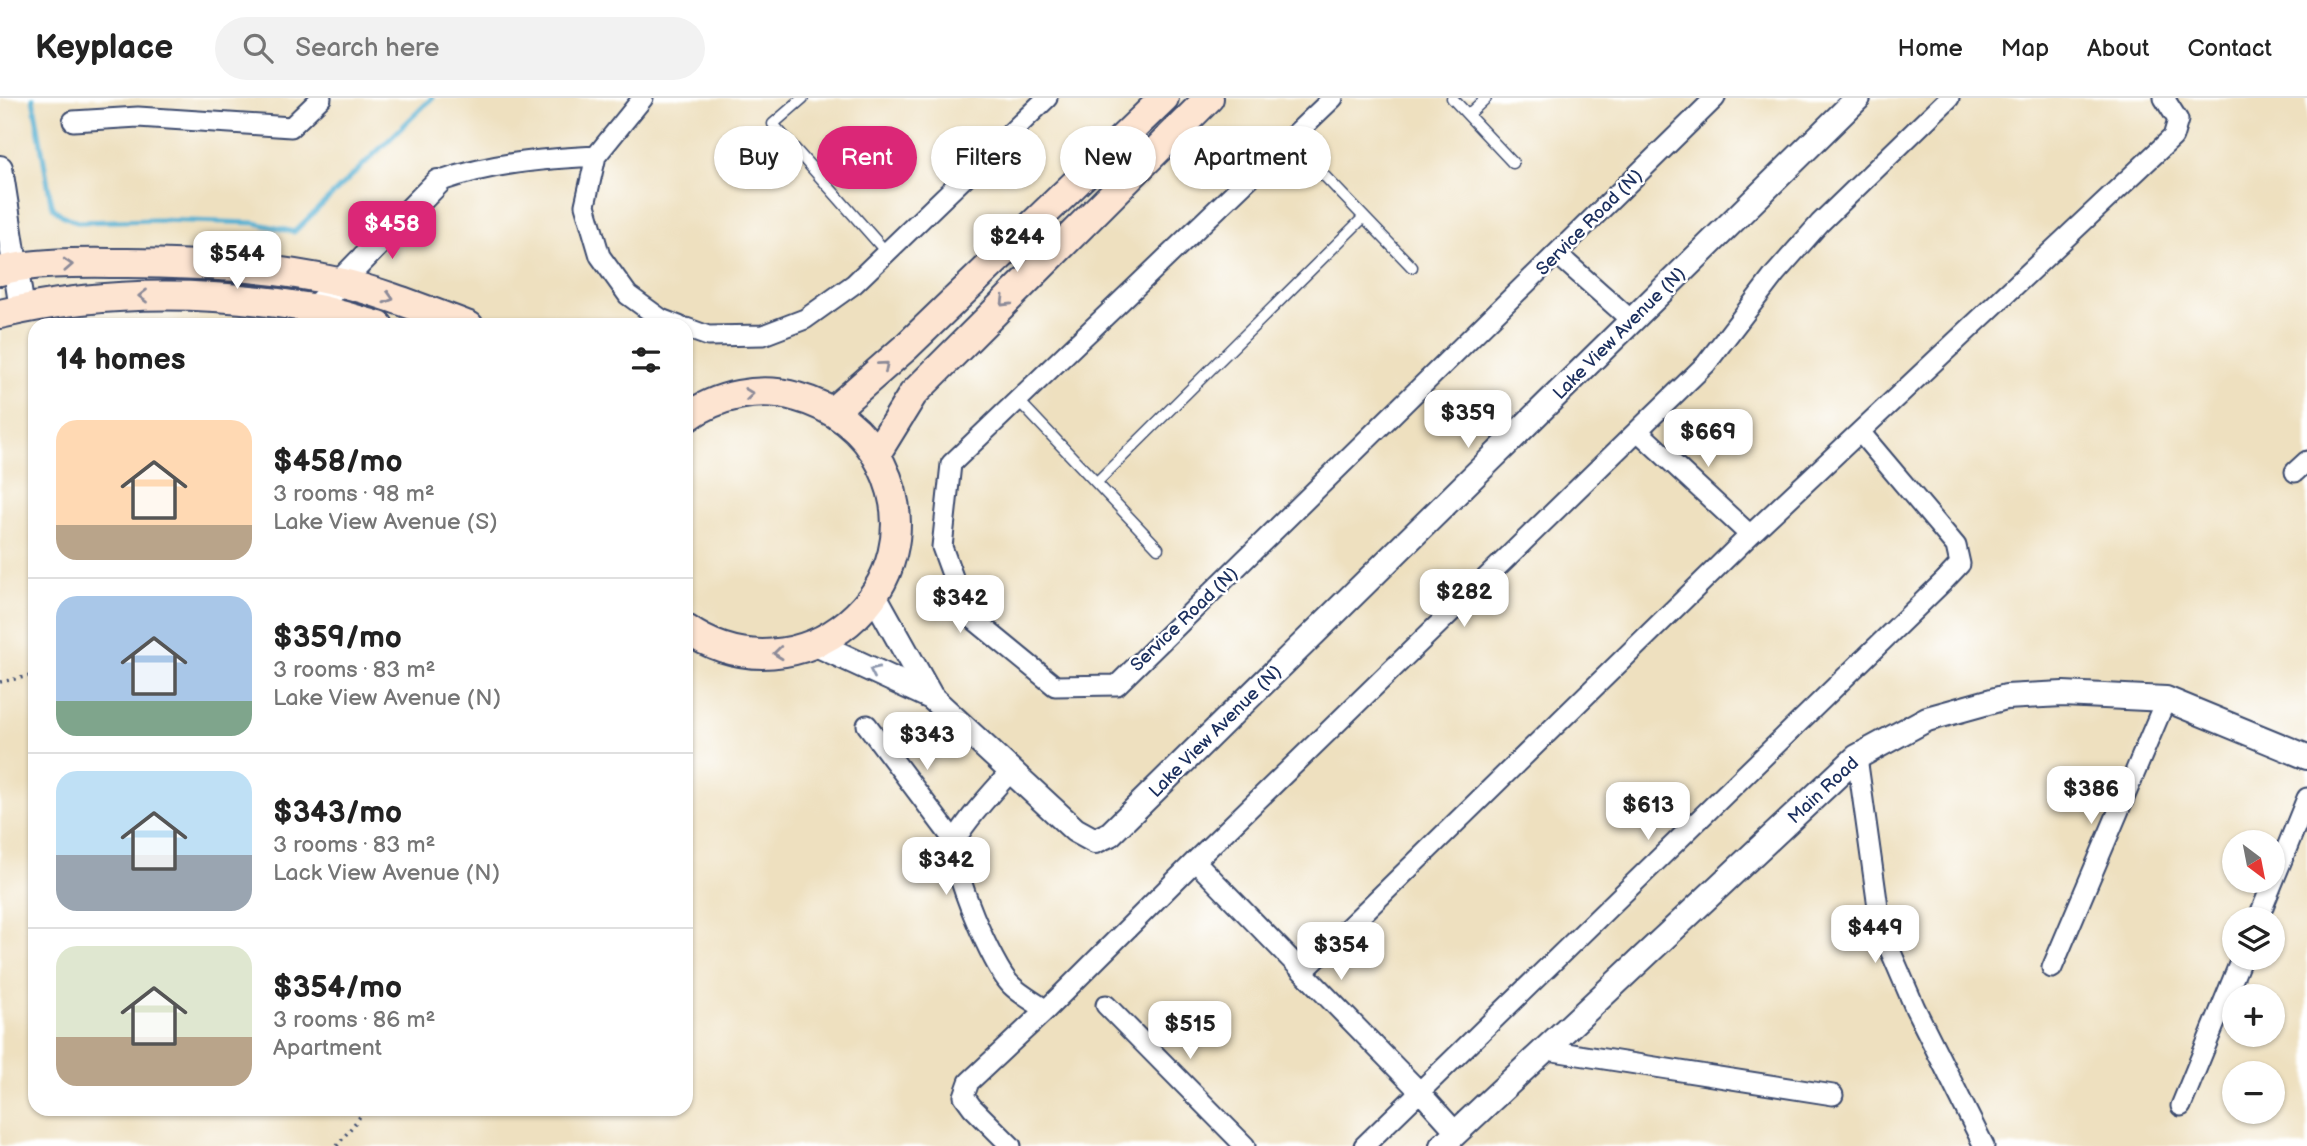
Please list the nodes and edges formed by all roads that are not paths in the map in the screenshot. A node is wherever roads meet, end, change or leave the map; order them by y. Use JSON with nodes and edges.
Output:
{"nodes":[{"id":1,"x":643,"y":98,"type":"edge"},
{"id":2,"x":803,"y":98,"type":"edge"},
{"id":3,"x":1047,"y":98,"type":"edge"},
{"id":4,"x":1164,"y":98,"type":"edge"},
{"id":5,"x":1209,"y":98,"type":"edge"},
{"id":6,"x":1332,"y":98,"type":"edge"},
{"id":7,"x":1452,"y":98,"type":"edge"},
{"id":8,"x":1486,"y":98,"type":"edge"},
{"id":9,"x":1715,"y":98,"type":"edge"},
{"id":10,"x":1858,"y":98,"type":"edge"},
{"id":11,"x":1949,"y":98,"type":"edge"},
{"id":12,"x":2164,"y":98,"type":"edge"},
{"id":13,"x":313,"y":102,"type":"edge"},
{"id":14,"x":136,"y":108,"type":"edge"},
{"id":15,"x":1469,"y":114,"type":"junction"},
{"id":16,"x":73,"y":121,"type":"dead end"},
{"id":17,"x":1303,"y":126,"type":"edge"},
{"id":18,"x":596,"y":156,"type":"junction"},
{"id":19,"x":1513,"y":163,"type":"dead end"},
{"id":20,"x":0,"y":168,"type":"edge"},
{"id":21,"x":438,"y":182,"type":"joint"},
{"id":22,"x":1331,"y":183,"type":"edge"},
{"id":23,"x":1237,"y":189,"type":"edge"},
{"id":24,"x":1364,"y":217,"type":"junction"},
{"id":25,"x":887,"y":253,"type":"junction"},
{"id":26,"x":1557,"y":254,"type":"junction"},
{"id":27,"x":1412,"y":267,"type":"dead end"},
{"id":28,"x":8,"y":269,"type":"edge"},
{"id":29,"x":339,"y":282,"type":"junction"},
{"id":30,"x":315,"y":308,"type":"junction"},
{"id":31,"x":11,"y":312,"type":"edge"},
{"id":32,"x":351,"y":318,"type":"edge"},
{"id":33,"x":445,"y":318,"type":"edge"},
{"id":34,"x":660,"y":318,"type":"edge"},
{"id":35,"x":1632,"y":321,"type":"junction"},
{"id":36,"x":693,"y":331,"type":"edge"},
{"id":37,"x":1018,"y":400,"type":"junction"},
{"id":38,"x":693,"y":411,"type":"edge"},
{"id":39,"x":832,"y":411,"type":"junction"},
{"id":40,"x":1639,"y":432,"type":"junction"},
{"id":41,"x":1860,"y":432,"type":"junction"},
{"id":42,"x":876,"y":454,"type":"junction"},
{"id":43,"x":1097,"y":482,"type":"junction"},
{"id":44,"x":1750,"y":536,"type":"junction"},
{"id":45,"x":1158,"y":548,"type":"dead end"},
{"id":46,"x":874,"y":595,"type":"junction"},
{"id":47,"x":693,"y":634,"type":"edge"},
{"id":48,"x":816,"y":644,"type":"junction"},
{"id":49,"x":931,"y":697,"type":"junction"},
{"id":50,"x":2166,"y":699,"type":"junction"},
{"id":51,"x":867,"y":725,"type":"dead end"},
{"id":52,"x":1857,"y":757,"type":"junction"},
{"id":53,"x":2307,"y":757,"type":"edge"},
{"id":54,"x":1011,"y":771,"type":"junction"},
{"id":55,"x":2307,"y":798,"type":"edge"},
{"id":56,"x":955,"y":842,"type":"junction"},
{"id":57,"x":1195,"y":862,"type":"junction"},
{"id":58,"x":2263,"y":907,"type":"edge"},
{"id":59,"x":2052,"y":968,"type":"dead end"},
{"id":60,"x":2237,"y":970,"type":"edge"},
{"id":61,"x":1303,"y":972,"type":"junction"},
{"id":62,"x":1106,"y":1005,"type":"dead end"},
{"id":63,"x":1046,"y":1010,"type":"junction"},
{"id":64,"x":1547,"y":1049,"type":"junction"},
{"id":65,"x":1419,"y":1091,"type":"junction"},
{"id":66,"x":1833,"y":1095,"type":"dead end"},
{"id":67,"x":2181,"y":1106,"type":"dead end"},
{"id":68,"x":1449,"y":1139,"type":"edge"},
{"id":69,"x":1011,"y":1146,"type":"edge"},
{"id":70,"x":1245,"y":1146,"type":"edge"},
{"id":71,"x":1364,"y":1146,"type":"edge"},
{"id":72,"x":1984,"y":1146,"type":"edge"}],
"edges":[{"from":1,"to":18,"type":"street"},
{"from":2,"to":25,"type":"lane"},
{"from":3,"to":25,"type":"street"},
{"from":39,"to":4,"type":"main road","one_way":true},
{"from":5,"to":42,"type":"main road","one_way":true},
{"from":6,"to":17,"type":"street","name":"Service Road (N)"},
{"from":7,"to":15,"type":"lane"},
{"from":8,"to":15,"type":"lane"},
{"from":9,"to":26,"type":"street","name":"Service Road (N)"},
{"from":10,"to":35,"type":"street","name":"Lake View Avenue (N)"},
{"from":11,"to":40,"type":"street"},
{"from":12,"to":41,"type":"street"},
{"from":13,"to":14,"type":"street"},
{"from":14,"to":16,"type":"street"},
{"from":15,"to":19,"type":"lane"},
{"from":18,"to":21,"type":"street"},
{"from":18,"to":34,"type":"street"},
{"from":20,"to":28,"type":"street"},
{"from":21,"to":29,"type":"street"},
{"from":22,"to":24,"type":"lane"},
{"from":23,"to":37,"type":"street","name":"Service Road (N)"},
{"from":24,"to":27,"type":"lane"},
{"from":24,"to":43,"type":"lane"},
{"from":25,"to":36,"type":"street"},
{"from":26,"to":35,"type":"street"},
{"from":26,"to":37,"type":"street","name":"Service Road (N)"},
{"from":28,"to":29,"type":"main road","one_way":true},
{"from":28,"to":31,"type":"street"},
{"from":29,"to":30,"type":"street"},
{"from":29,"to":33,"type":"main road","one_way":true},
{"from":30,"to":31,"type":"main road","one_way":true},
{"from":30,"to":32,"type":"main road"},
{"from":35,"to":54,"type":"street","name":"Lake View Avenue (N)"},
{"from":37,"to":43,"type":"lane"},
{"from":38,"to":39,"type":"main road","one_way":true},
{"from":39,"to":42,"type":"main road"},
{"from":40,"to":44,"type":"street"},
{"from":40,"to":57,"type":"street"},
{"from":41,"to":44,"type":"street"},
{"from":41,"to":65,"type":"street"},
{"from":42,"to":46,"type":"main road"},
{"from":43,"to":45,"type":"lane"},
{"from":44,"to":61,"type":"street"},
{"from":46,"to":48,"type":"main road"},
{"from":46,"to":49,"type":"street"},
{"from":48,"to":47,"type":"main road","one_way":true},
{"from":49,"to":48,"type":"street","one_way":true},
{"from":49,"to":54,"type":"street"},
{"from":50,"to":52,"type":"street","name":"Main Road"},
{"from":50,"to":53,"type":"street","name":"Main Road"},
{"from":50,"to":59,"type":"street"},
{"from":51,"to":56,"type":"street"},
{"from":52,"to":64,"type":"street","name":"Main Road"},
{"from":52,"to":72,"type":"street"},
{"from":54,"to":56,"type":"street"},
{"from":55,"to":58,"type":"street"},
{"from":56,"to":63,"type":"street"},
{"from":57,"to":61,"type":"street"},
{"from":57,"to":63,"type":"street"},
{"from":60,"to":67,"type":"street"},
{"from":61,"to":65,"type":"street"},
{"from":62,"to":70,"type":"street"},
{"from":63,"to":69,"type":"street"},
{"from":64,"to":66,"type":"street"},
{"from":64,"to":68,"type":"street","name":"Main Road"},
{"from":65,"to":68,"type":"street"},
{"from":65,"to":71,"type":"street"}]}
